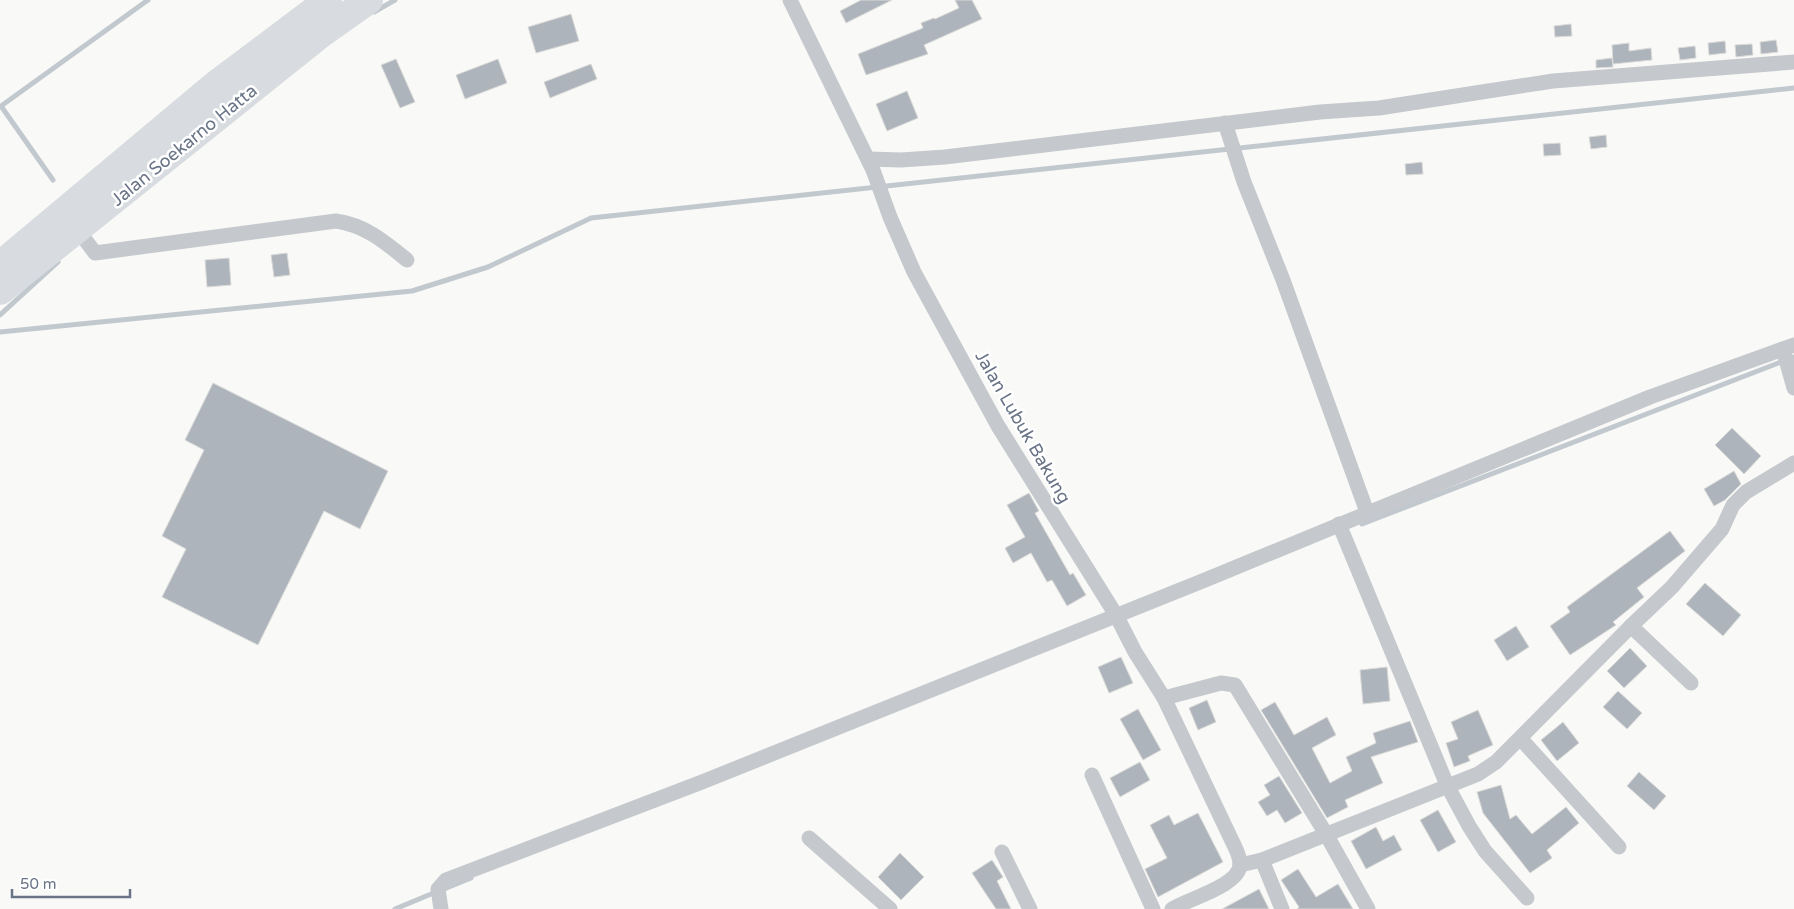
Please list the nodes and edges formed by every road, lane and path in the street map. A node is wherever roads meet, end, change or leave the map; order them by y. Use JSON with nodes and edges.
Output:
{"nodes":[{"id":1,"x":328,"y":0,"type":"edge"},
{"id":2,"x":369,"y":0,"type":"edge"},
{"id":3,"x":790,"y":0,"type":"edge"},
{"id":4,"x":1794,"y":62,"type":"edge"},
{"id":5,"x":1227,"y":128,"type":"junction"},
{"id":6,"x":871,"y":165,"type":"junction"},
{"id":7,"x":83,"y":237,"type":"junction"},
{"id":8,"x":407,"y":260,"type":"dead end"},
{"id":9,"x":0,"y":265,"type":"edge"},
{"id":10,"x":0,"y":292,"type":"edge"},
{"id":11,"x":1787,"y":350,"type":"edge"},
{"id":12,"x":1793,"y":384,"type":"edge"},
{"id":13,"x":1791,"y":469,"type":"edge"},
{"id":14,"x":1367,"y":512,"type":"junction"},
{"id":15,"x":1340,"y":526,"type":"junction"},
{"id":16,"x":1116,"y":616,"type":"junction"},
{"id":17,"x":1630,"y":626,"type":"junction"},
{"id":18,"x":1691,"y":683,"type":"dead end"},
{"id":19,"x":1164,"y":698,"type":"junction"},
{"id":20,"x":1521,"y":739,"type":"junction"},
{"id":21,"x":1092,"y":775,"type":"dead end"},
{"id":22,"x":1447,"y":785,"type":"junction"},
{"id":23,"x":1326,"y":834,"type":"junction"},
{"id":24,"x":809,"y":838,"type":"dead end"},
{"id":25,"x":1619,"y":846,"type":"dead end"},
{"id":26,"x":1002,"y":852,"type":"dead end"},
{"id":27,"x":1262,"y":860,"type":"junction"},
{"id":28,"x":1240,"y":865,"type":"junction"},
{"id":29,"x":1527,"y":898,"type":"dead end"},
{"id":30,"x":1180,"y":907,"type":"edge"},
{"id":31,"x":441,"y":909,"type":"edge"},
{"id":32,"x":890,"y":909,"type":"edge"},
{"id":33,"x":1030,"y":909,"type":"edge"},
{"id":34,"x":1153,"y":909,"type":"edge"},
{"id":35,"x":1282,"y":909,"type":"edge"},
{"id":36,"x":1368,"y":909,"type":"edge"}],
"edges":[{"from":1,"to":9,"type":"highway","name":"Jalan Soekarno Hatta"},
{"from":2,"to":7,"type":"highway","name":"Jalan Soekarno Hatta"},
{"from":3,"to":6,"type":"street","name":"Jalan Lubuk Bakung"},
{"from":4,"to":5,"type":"street"},
{"from":5,"to":6,"type":"street"},
{"from":5,"to":14,"type":"street"},
{"from":6,"to":16,"type":"street","name":"Jalan Lubuk Bakung"},
{"from":7,"to":8,"type":"street"},
{"from":7,"to":10,"type":"highway","name":"Jalan Soekarno Hatta"},
{"from":11,"to":12,"type":"street"},
{"from":11,"to":14,"type":"street"},
{"from":13,"to":17,"type":"street"},
{"from":14,"to":15,"type":"street"},
{"from":15,"to":16,"type":"street"},
{"from":15,"to":22,"type":"street"},
{"from":16,"to":19,"type":"street","name":"Jalan Lubuk Bakung"},
{"from":16,"to":31,"type":"street"},
{"from":17,"to":18,"type":"street"},
{"from":17,"to":20,"type":"street"},
{"from":19,"to":23,"type":"street"},
{"from":19,"to":28,"type":"street","name":"Jalan Lubuk Bakung"},
{"from":20,"to":22,"type":"street"},
{"from":20,"to":25,"type":"street"},
{"from":21,"to":34,"type":"street"},
{"from":22,"to":23,"type":"street"},
{"from":22,"to":29,"type":"street"},
{"from":23,"to":27,"type":"street"},
{"from":23,"to":36,"type":"street"},
{"from":24,"to":32,"type":"street"},
{"from":26,"to":33,"type":"street"},
{"from":27,"to":28,"type":"street"},
{"from":27,"to":35,"type":"street"},
{"from":28,"to":30,"type":"street"}]}
